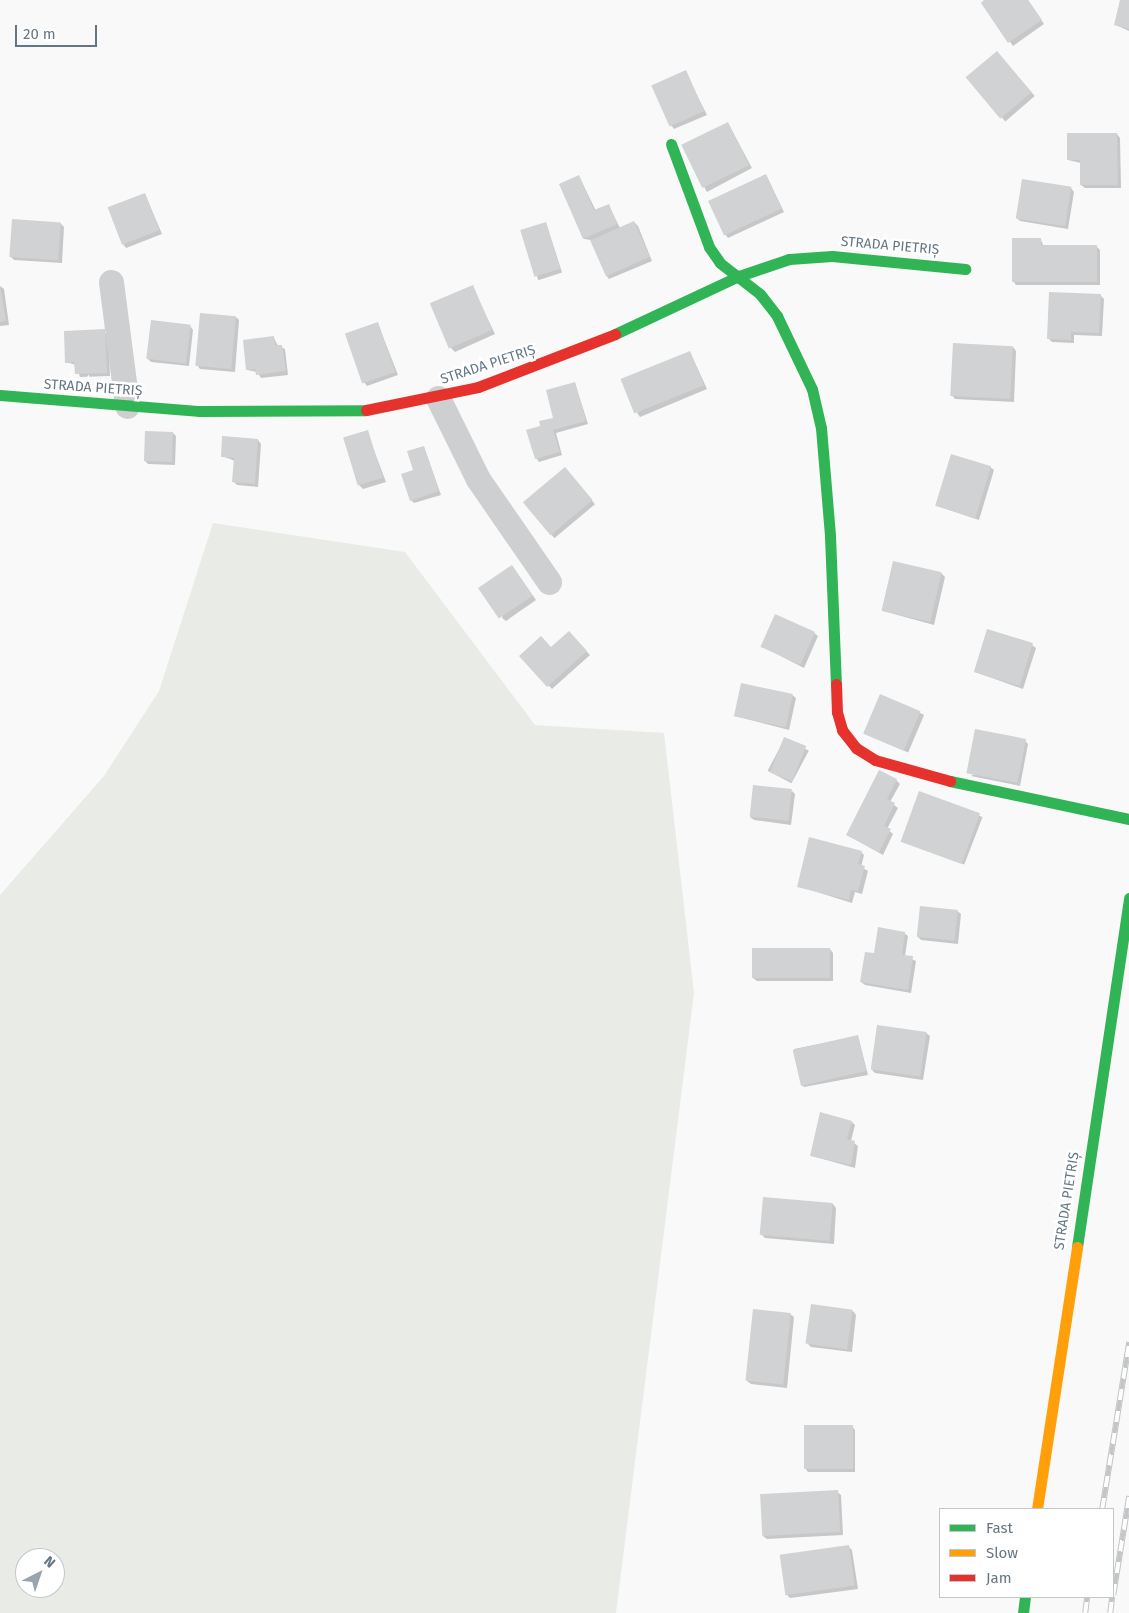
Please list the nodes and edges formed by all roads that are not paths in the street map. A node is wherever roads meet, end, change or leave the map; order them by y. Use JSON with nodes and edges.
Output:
{"nodes":[{"id":1,"x":671,"y":144,"type":"dead end"},
{"id":2,"x":965,"y":269,"type":"dead end"},
{"id":3,"x":740,"y":276,"type":"junction"},
{"id":4,"x":111,"y":282,"type":"dead end"},
{"id":5,"x":0,"y":395,"type":"edge"},
{"id":6,"x":438,"y":398,"type":"junction"},
{"id":7,"x":127,"y":406,"type":"junction"},
{"id":8,"x":549,"y":582,"type":"dead end"},
{"id":9,"x":1129,"y":819,"type":"edge"},
{"id":10,"x":1129,"y":898,"type":"edge"},
{"id":11,"x":1037,"y":1508,"type":"edge"},
{"id":12,"x":1025,"y":1598,"type":"edge"},
{"id":13,"x":1023,"y":1613,"type":"edge"}],
"edges":[{"from":1,"to":3,"type":"street"},
{"from":2,"to":3,"type":"street","name":"STRADA PIETRIȘ"},
{"from":3,"to":6,"type":"street","name":"STRADA PIETRIȘ"},
{"from":3,"to":9,"type":"street"},
{"from":4,"to":7,"type":"street"},
{"from":5,"to":7,"type":"street","name":"STRADA PIETRIȘ"},
{"from":6,"to":7,"type":"street","name":"STRADA PIETRIȘ"},
{"from":6,"to":8,"type":"street"},
{"from":10,"to":11,"type":"street","name":"STRADA PIETRIȘ"},
{"from":12,"to":13,"type":"street"}]}
